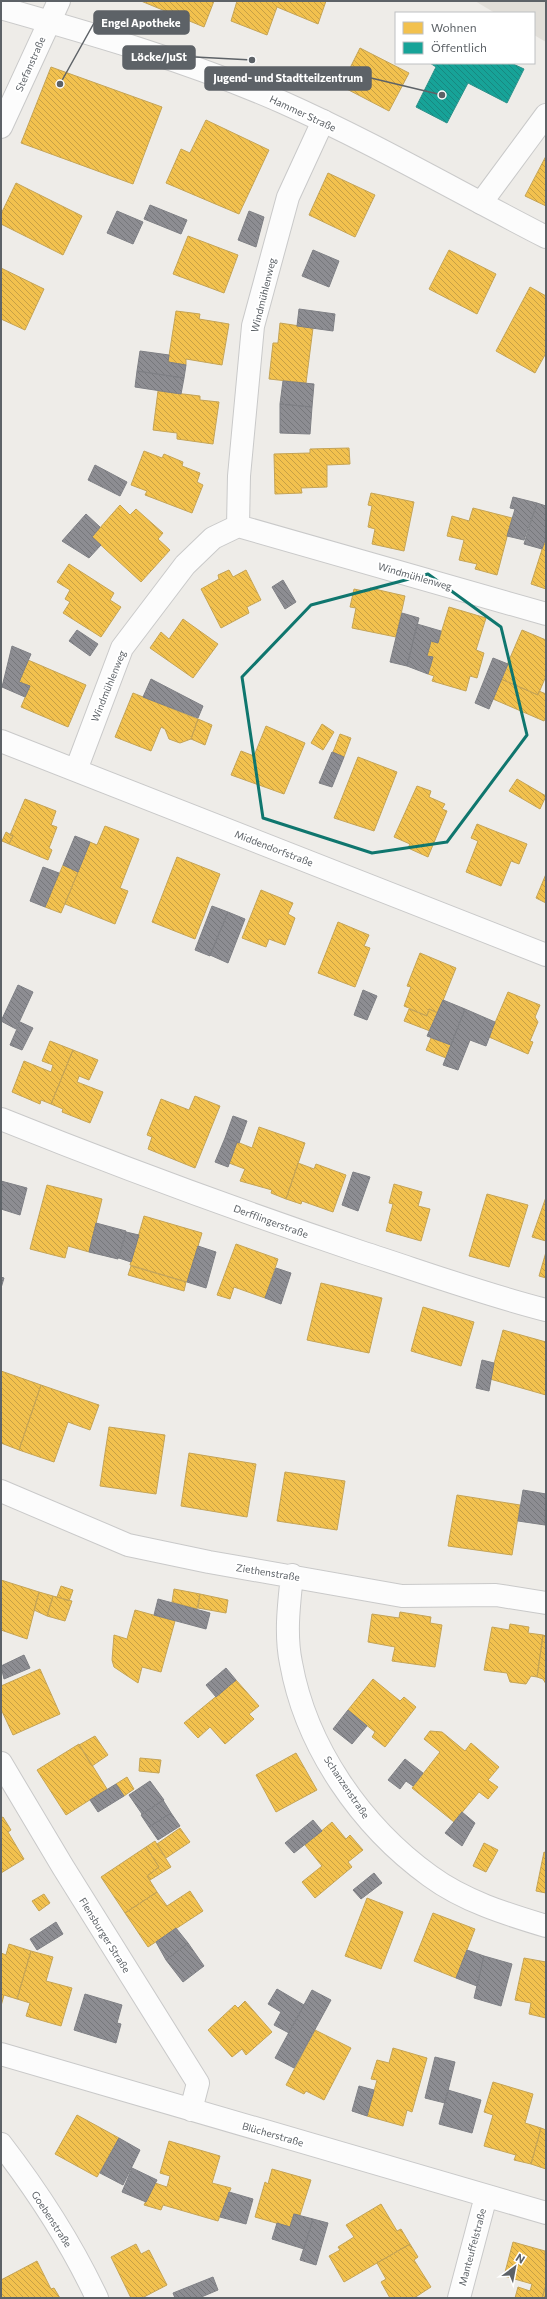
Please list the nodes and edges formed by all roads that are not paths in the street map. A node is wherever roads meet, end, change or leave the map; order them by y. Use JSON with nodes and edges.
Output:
{"nodes":[{"id":1,"x":59,"y":1,"type":"edge"},
{"id":2,"x":1,"y":8,"type":"edge"},
{"id":3,"x":49,"y":22,"type":"junction"},
{"id":4,"x":546,"y":115,"type":"edge"},
{"id":5,"x":323,"y":120,"type":"junction"},
{"id":6,"x":1,"y":127,"type":"edge"},
{"id":7,"x":481,"y":203,"type":"junction"},
{"id":8,"x":546,"y":237,"type":"edge"},
{"id":9,"x":238,"y":526,"type":"junction"},
{"id":10,"x":546,"y":614,"type":"edge"},
{"id":11,"x":1,"y":741,"type":"edge"},
{"id":12,"x":76,"y":770,"type":"junction"},
{"id":13,"x":546,"y":955,"type":"edge"},
{"id":14,"x":1,"y":1119,"type":"edge"},
{"id":15,"x":546,"y":1310,"type":"edge"},
{"id":16,"x":1,"y":1491,"type":"edge"},
{"id":17,"x":292,"y":1576,"type":"junction"},
{"id":18,"x":546,"y":1603,"type":"edge"},
{"id":19,"x":1,"y":1763,"type":"edge"},
{"id":20,"x":546,"y":1926,"type":"edge"},
{"id":21,"x":1,"y":2054,"type":"edge"},
{"id":22,"x":191,"y":2110,"type":"junction"},
{"id":23,"x":1,"y":2144,"type":"edge"},
{"id":24,"x":486,"y":2196,"type":"junction"},
{"id":25,"x":546,"y":2213,"type":"edge"},
{"id":26,"x":97,"y":2298,"type":"edge"},
{"id":27,"x":459,"y":2298,"type":"edge"}],
"edges":[{"from":1,"to":3,"type":"street","name":"Stefanstraße"},
{"from":2,"to":3,"type":"street","name":"Hammer Straße"},
{"from":3,"to":5,"type":"street","name":"Hammer Straße"},
{"from":3,"to":6,"type":"street","name":"Stefanstraße"},
{"from":4,"to":7,"type":"street"},
{"from":5,"to":7,"type":"street","name":"Hammer Straße"},
{"from":5,"to":9,"type":"street","name":"Windmühlenweg"},
{"from":7,"to":8,"type":"street","name":"Hammer Straße"},
{"from":9,"to":10,"type":"street","name":"Windmühlenweg"},
{"from":9,"to":12,"type":"street","name":"Windmühlenweg"},
{"from":11,"to":12,"type":"street","name":"Middendorfstraße"},
{"from":12,"to":13,"type":"street","name":"Middendorfstraße"},
{"from":14,"to":15,"type":"street","name":"Derfflingerstraße"},
{"from":16,"to":17,"type":"street","name":"Ziethenstraße"},
{"from":17,"to":18,"type":"street","name":"Ziethenstraße"},
{"from":17,"to":20,"type":"street","name":"Schanzenstraße"},
{"from":19,"to":22,"type":"street","name":"Flensburger Straße"},
{"from":21,"to":22,"type":"street","name":"Blücherstraße"},
{"from":22,"to":24,"type":"street","name":"Blücherstraße"},
{"from":23,"to":26,"type":"street","name":"Goebenstraße"},
{"from":24,"to":25,"type":"street","name":"Blücherstraße"},
{"from":24,"to":27,"type":"street","name":"Manteuffelstraße"}]}
